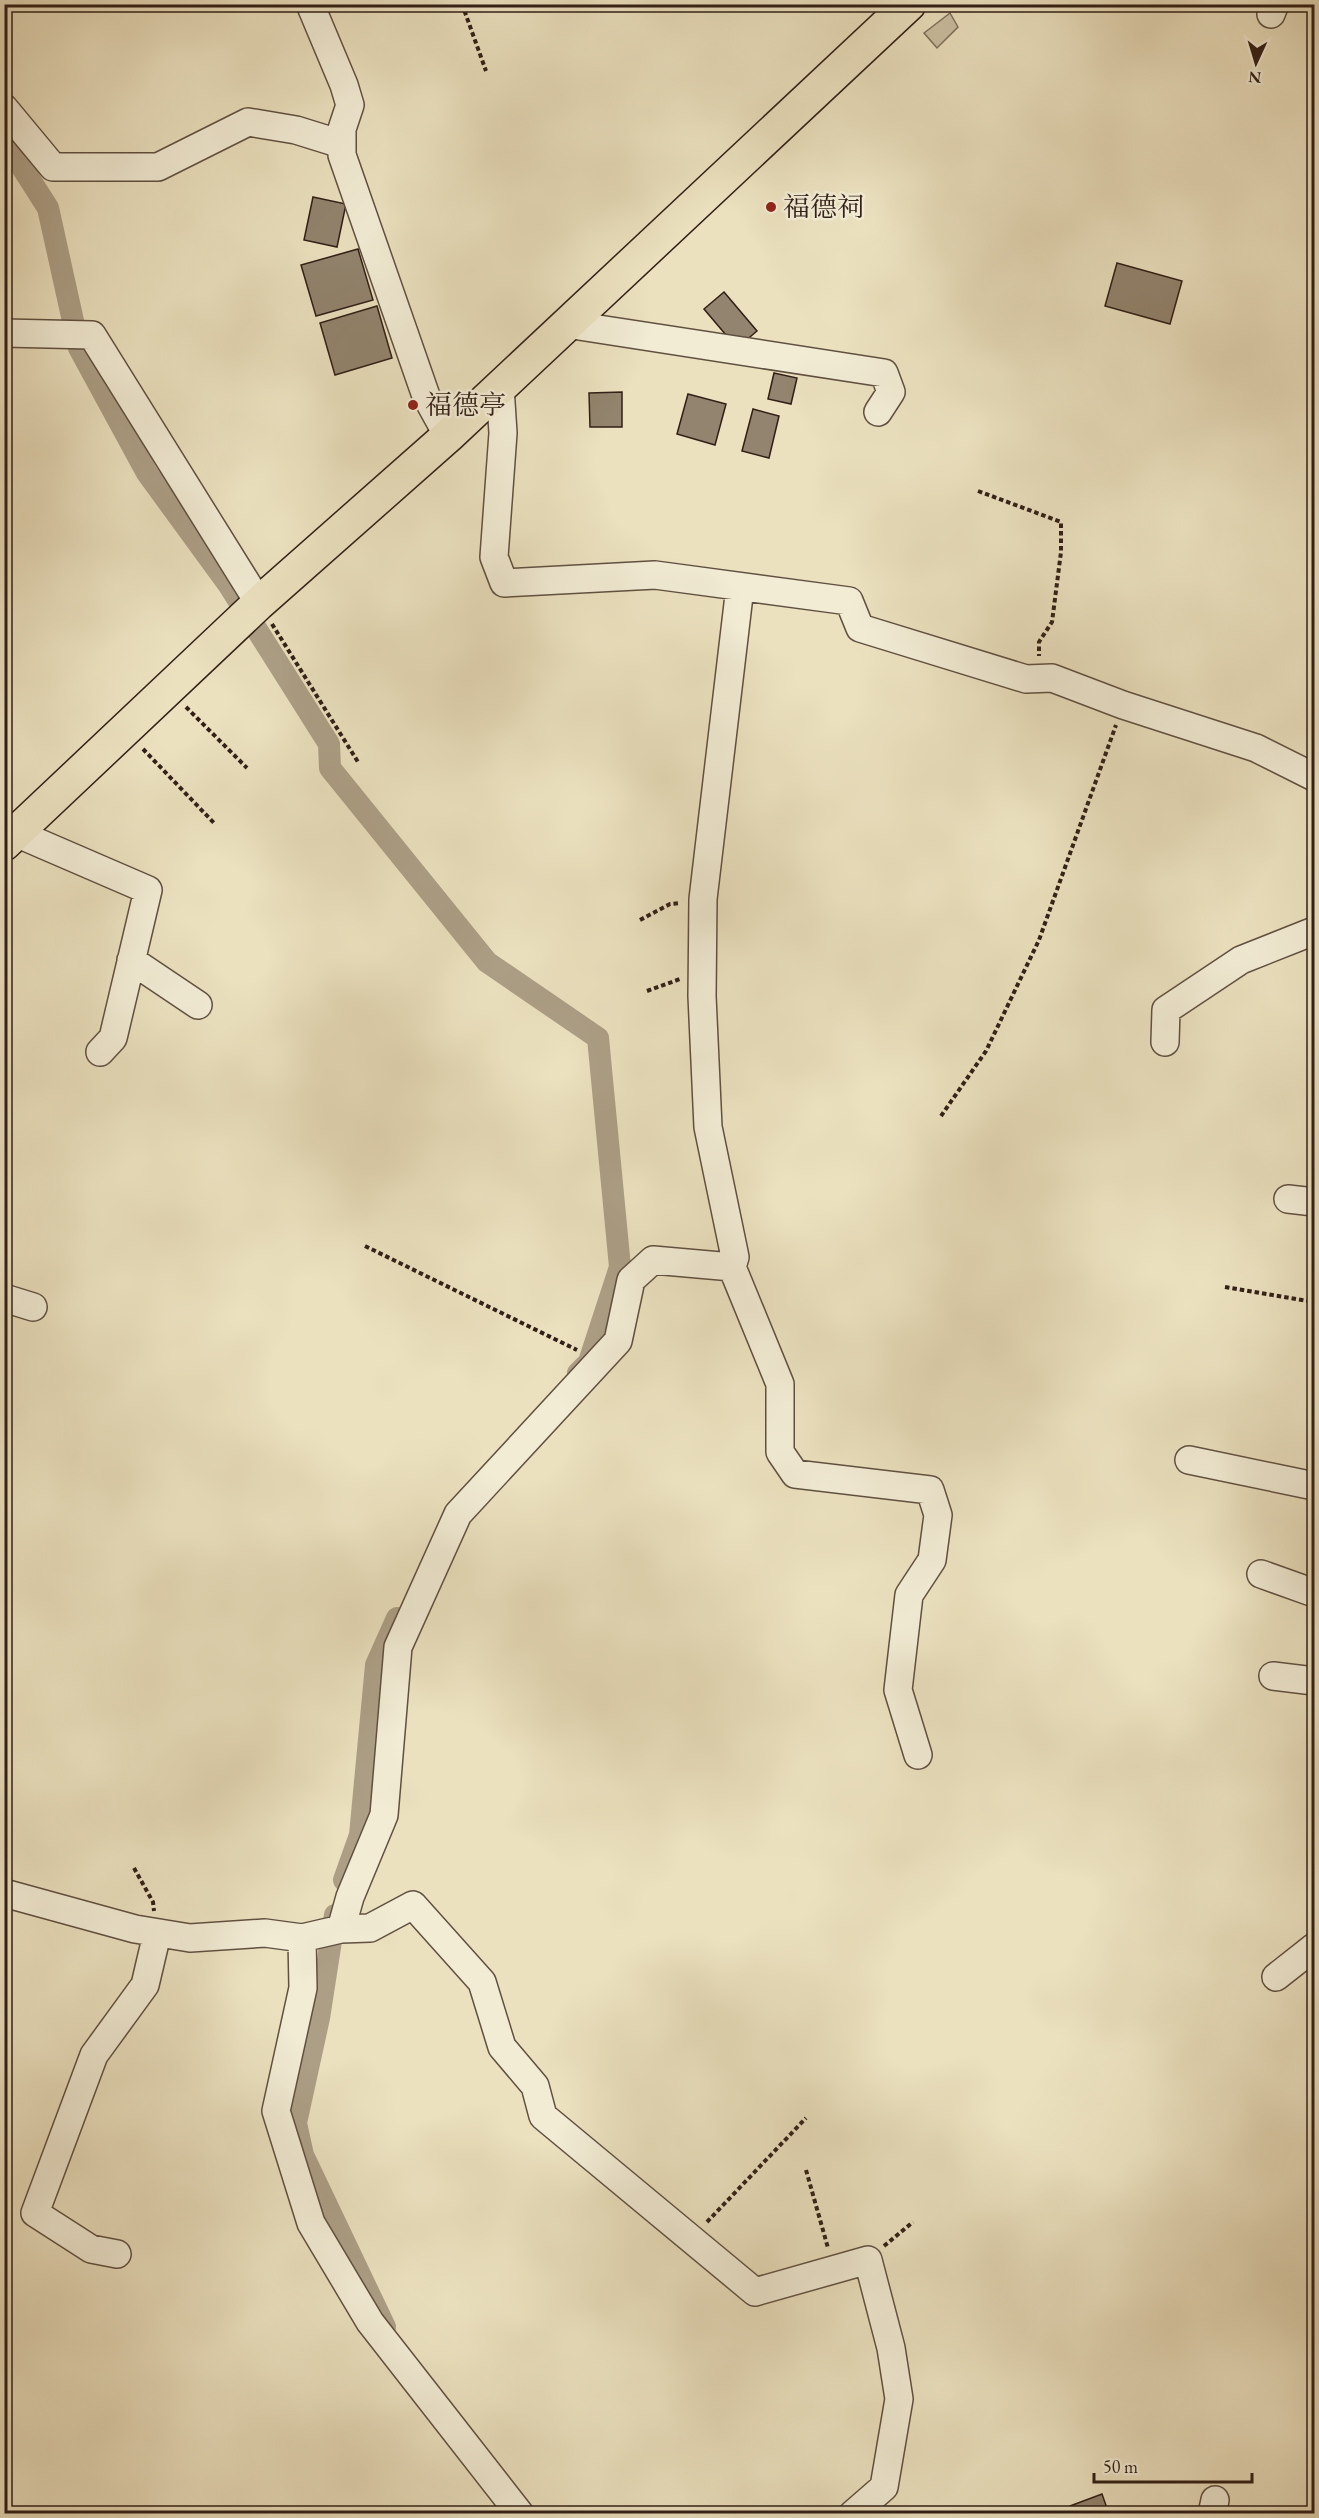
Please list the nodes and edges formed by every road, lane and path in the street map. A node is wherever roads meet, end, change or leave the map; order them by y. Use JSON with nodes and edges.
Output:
{"nodes":[{"id":1,"x":310,"y":4,"type":"edge"},
{"id":2,"x":462,"y":4,"type":"edge"},
{"id":3,"x":909,"y":4,"type":"edge"},
{"id":4,"x":486,"y":71,"type":"dead end"},
{"id":5,"x":4,"y":108,"type":"edge"},
{"id":6,"x":341,"y":144,"type":"junction"},
{"id":7,"x":566,"y":324,"type":"junction"},
{"id":8,"x":4,"y":333,"type":"edge"},
{"id":9,"x":500,"y":387,"type":"junction"},
{"id":10,"x":878,"y":412,"type":"dead end"},
{"id":11,"x":448,"y":436,"type":"junction"},
{"id":12,"x":978,"y":491,"type":"dead end"},
{"id":13,"x":740,"y":587,"type":"junction"},
{"id":14,"x":259,"y":603,"type":"junction"},
{"id":15,"x":1038,"y":678,"type":"junction"},
{"id":16,"x":168,"y":689,"type":"junction"},
{"id":17,"x":1123,"y":705,"type":"junction"},
{"id":18,"x":124,"y":730,"type":"junction"},
{"id":19,"x":358,"y":762,"type":"dead end"},
{"id":20,"x":247,"y":768,"type":"dead end"},
{"id":21,"x":1314,"y":777,"type":"edge"},
{"id":22,"x":215,"y":824,"type":"dead end"},
{"id":23,"x":10,"y":839,"type":"edge"},
{"id":24,"x":704,"y":899,"type":"junction"},
{"id":25,"x":640,"y":920,"type":"dead end"},
{"id":26,"x":1314,"y":931,"type":"edge"},
{"id":27,"x":131,"y":960,"type":"junction"},
{"id":28,"x":702,"y":971,"type":"junction"},
{"id":29,"x":646,"y":991,"type":"dead end"},
{"id":30,"x":198,"y":1005,"type":"dead end"},
{"id":31,"x":1165,"y":1042,"type":"dead end"},
{"id":32,"x":100,"y":1052,"type":"dead end"},
{"id":33,"x":942,"y":1116,"type":"dead end"},
{"id":34,"x":1288,"y":1199,"type":"dead end"},
{"id":35,"x":1314,"y":1202,"type":"edge"},
{"id":36,"x":365,"y":1246,"type":"dead end"},
{"id":37,"x":732,"y":1267,"type":"junction"},
{"id":38,"x":1225,"y":1287,"type":"dead end"},
{"id":39,"x":4,"y":1298,"type":"edge"},
{"id":40,"x":1314,"y":1302,"type":"edge"},
{"id":41,"x":33,"y":1307,"type":"dead end"},
{"id":42,"x":600,"y":1362,"type":"junction"},
{"id":43,"x":1189,"y":1460,"type":"dead end"},
{"id":44,"x":1314,"y":1486,"type":"edge"},
{"id":45,"x":1261,"y":1574,"type":"dead end"},
{"id":46,"x":1314,"y":1593,"type":"edge"},
{"id":47,"x":1274,"y":1676,"type":"dead end"},
{"id":48,"x":1314,"y":1681,"type":"edge"},
{"id":49,"x":918,"y":1755,"type":"dead end"},
{"id":50,"x":134,"y":1868,"type":"dead end"},
{"id":51,"x":4,"y":1893,"type":"edge"},
{"id":52,"x":341,"y":1929,"type":"junction"},
{"id":53,"x":157,"y":1934,"type":"junction"},
{"id":54,"x":302,"y":1938,"type":"junction"},
{"id":55,"x":1314,"y":1947,"type":"edge"},
{"id":56,"x":1276,"y":1977,"type":"dead end"},
{"id":57,"x":806,"y":2118,"type":"dead end"},
{"id":58,"x":806,"y":2170,"type":"dead end"},
{"id":59,"x":913,"y":2222,"type":"dead end"},
{"id":60,"x":691,"y":2239,"type":"junction"},
{"id":61,"x":117,"y":2254,"type":"dead end"},
{"id":62,"x":868,"y":2260,"type":"junction"},
{"id":63,"x":834,"y":2269,"type":"junction"},
{"id":64,"x":520,"y":2514,"type":"edge"},
{"id":65,"x":853,"y":2514,"type":"edge"}],
"edges":[{"from":1,"to":6,"type":"street"},
{"from":2,"to":4,"type":"path"},
{"from":3,"to":7,"type":"main road"},
{"from":5,"to":6,"type":"street"},
{"from":6,"to":11,"type":"street"},
{"from":7,"to":9,"type":"main road"},
{"from":7,"to":10,"type":"street"},
{"from":8,"to":14,"type":"street"},
{"from":9,"to":11,"type":"main road"},
{"from":9,"to":13,"type":"street"},
{"from":11,"to":14,"type":"main road"},
{"from":12,"to":15,"type":"path"},
{"from":13,"to":15,"type":"street"},
{"from":13,"to":24,"type":"street"},
{"from":14,"to":16,"type":"main road"},
{"from":14,"to":19,"type":"path"},
{"from":15,"to":17,"type":"street"},
{"from":16,"to":18,"type":"main road"},
{"from":16,"to":20,"type":"path"},
{"from":17,"to":21,"type":"street"},
{"from":17,"to":33,"type":"path"},
{"from":18,"to":22,"type":"path"},
{"from":18,"to":23,"type":"main road"},
{"from":23,"to":27,"type":"street"},
{"from":24,"to":25,"type":"path"},
{"from":24,"to":28,"type":"street"},
{"from":26,"to":31,"type":"street"},
{"from":27,"to":30,"type":"street"},
{"from":27,"to":32,"type":"street"},
{"from":28,"to":29,"type":"path"},
{"from":28,"to":37,"type":"street"},
{"from":34,"to":35,"type":"street"},
{"from":36,"to":42,"type":"path"},
{"from":37,"to":42,"type":"street"},
{"from":37,"to":49,"type":"street"},
{"from":38,"to":40,"type":"path"},
{"from":39,"to":41,"type":"street"},
{"from":42,"to":52,"type":"street"},
{"from":43,"to":44,"type":"street"},
{"from":45,"to":46,"type":"street"},
{"from":47,"to":48,"type":"street"},
{"from":50,"to":53,"type":"path"},
{"from":51,"to":53,"type":"street"},
{"from":52,"to":54,"type":"street"},
{"from":52,"to":60,"type":"street"},
{"from":53,"to":54,"type":"street"},
{"from":53,"to":61,"type":"street"},
{"from":54,"to":64,"type":"street"},
{"from":55,"to":56,"type":"street"},
{"from":57,"to":60,"type":"path"},
{"from":58,"to":63,"type":"path"},
{"from":59,"to":62,"type":"path"},
{"from":60,"to":63,"type":"street"},
{"from":62,"to":63,"type":"street"},
{"from":62,"to":65,"type":"street"}]}
